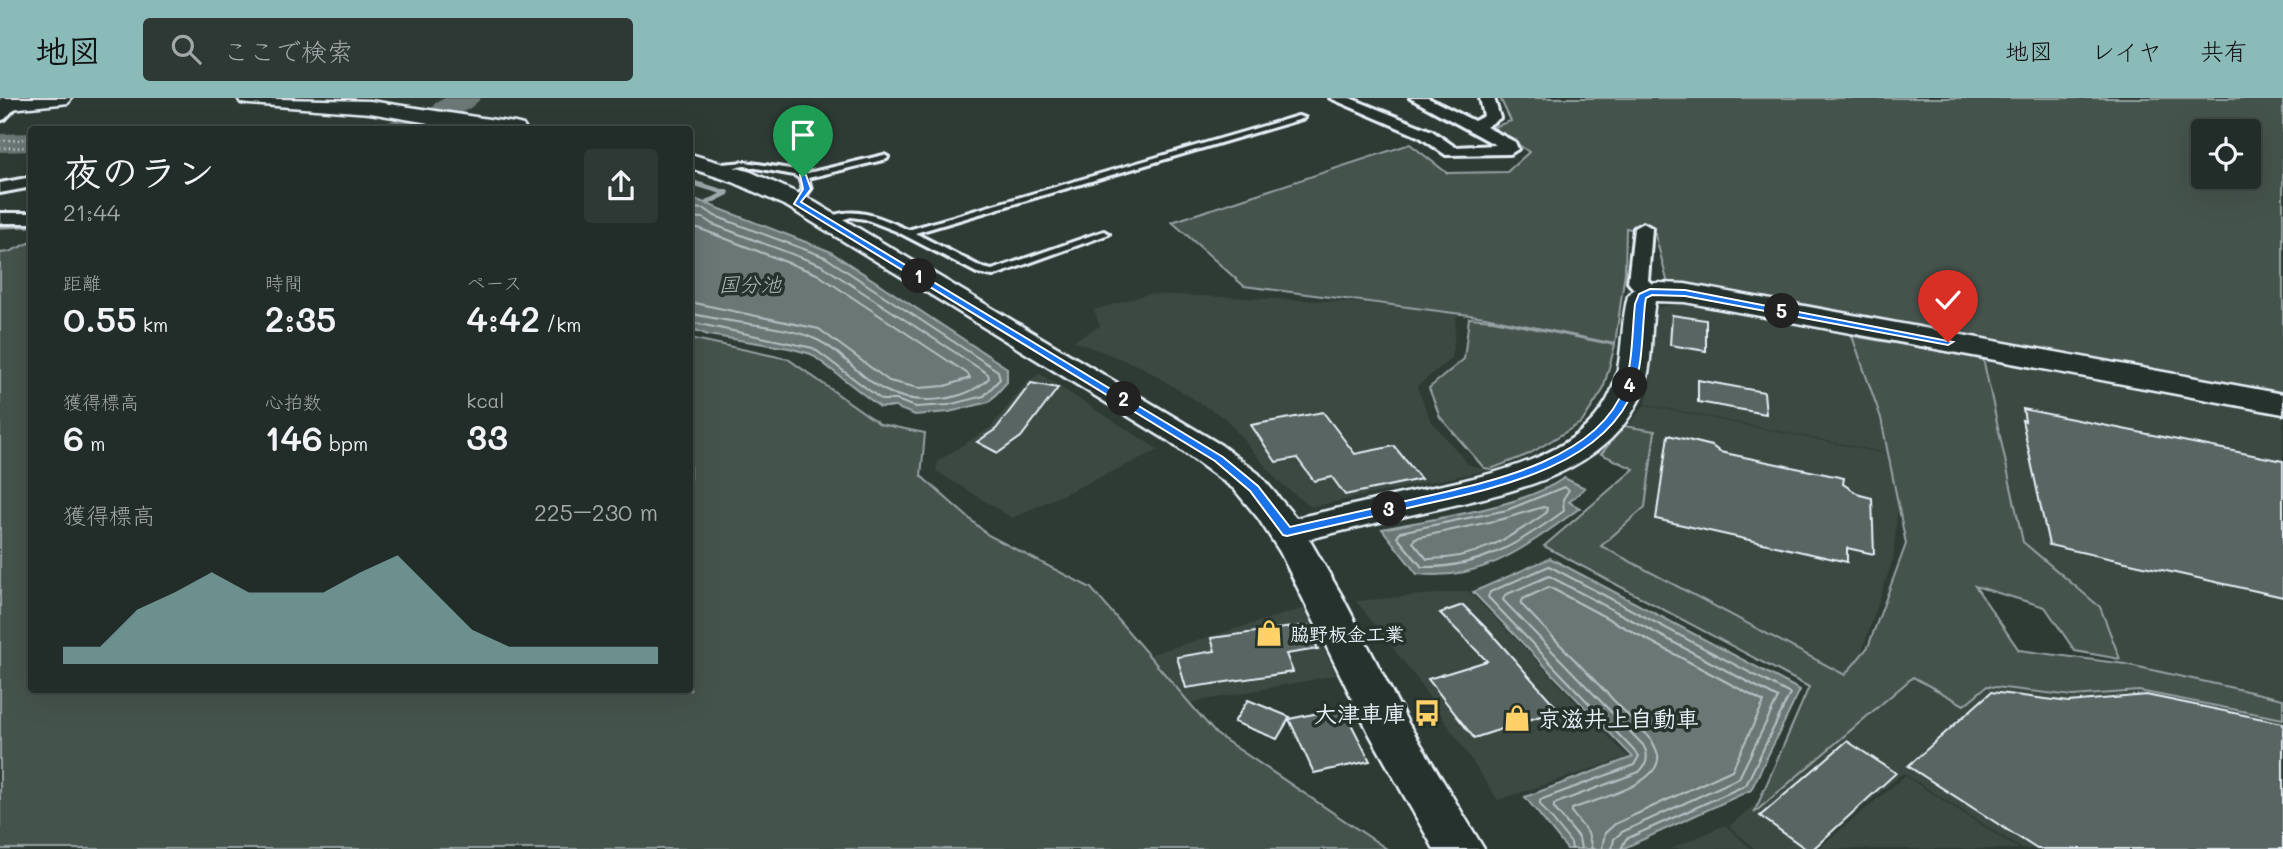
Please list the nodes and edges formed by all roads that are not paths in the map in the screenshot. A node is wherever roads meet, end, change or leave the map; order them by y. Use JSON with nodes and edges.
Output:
{"nodes":[{"id":1,"x":60,"y":98,"type":"edge"},
{"id":2,"x":248,"y":98,"type":"edge"},
{"id":3,"x":1337,"y":98,"type":"edge"},
{"id":4,"x":1417,"y":98,"type":"edge"},
{"id":5,"x":1487,"y":98,"type":"edge"},
{"id":6,"x":5,"y":108,"type":"edge"},
{"id":7,"x":444,"y":118,"type":"junction"},
{"id":8,"x":1301,"y":118,"type":"dead end"},
{"id":9,"x":430,"y":126,"type":"edge"},
{"id":10,"x":491,"y":126,"type":"edge"},
{"id":11,"x":1475,"y":127,"type":"junction"},
{"id":12,"x":884,"y":157,"type":"dead end"},
{"id":13,"x":700,"y":164,"type":"edge"},
{"id":14,"x":28,"y":183,"type":"edge"},
{"id":15,"x":0,"y":188,"type":"edge"},
{"id":16,"x":800,"y":189,"type":"junction"},
{"id":17,"x":28,"y":218,"type":"edge"},
{"id":18,"x":0,"y":219,"type":"edge"},
{"id":19,"x":827,"y":221,"type":"junction"},
{"id":20,"x":1643,"y":228,"type":"dead end"},
{"id":21,"x":906,"y":233,"type":"junction"},
{"id":22,"x":1104,"y":234,"type":"dead end"},
{"id":23,"x":1650,"y":292,"type":"junction"},
{"id":24,"x":2283,"y":404,"type":"edge"},
{"id":25,"x":1287,"y":532,"type":"junction"},
{"id":26,"x":1460,"y":849,"type":"edge"}],
"edges":[{"from":1,"to":6,"type":"main road"},
{"from":2,"to":7,"type":"main road"},
{"from":3,"to":11,"type":"street"},
{"from":4,"to":11,"type":"street"},
{"from":5,"to":11,"type":"street"},
{"from":7,"to":9,"type":"street"},
{"from":7,"to":10,"type":"main road"},
{"from":8,"to":21,"type":"lane"},
{"from":12,"to":16,"type":"lane"},
{"from":13,"to":16,"type":"main road"},
{"from":14,"to":15,"type":"street"},
{"from":16,"to":19,"type":"main road"},
{"from":17,"to":18,"type":"street"},
{"from":19,"to":21,"type":"lane"},
{"from":19,"to":25,"type":"main road"},
{"from":20,"to":23,"type":"street"},
{"from":21,"to":22,"type":"lane"},
{"from":23,"to":24,"type":"main road"},
{"from":23,"to":25,"type":"main road"},
{"from":25,"to":26,"type":"main road"}]}
